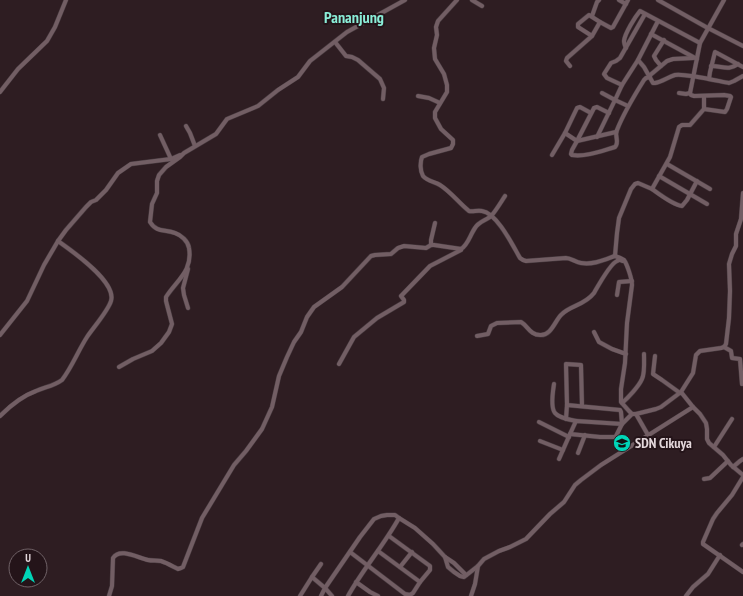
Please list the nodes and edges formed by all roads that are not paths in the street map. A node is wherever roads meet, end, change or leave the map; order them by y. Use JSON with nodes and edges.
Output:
{"nodes":[{"id":1,"x":66,"y":0,"type":"edge"},
{"id":2,"x":405,"y":0,"type":"edge"},
{"id":3,"x":457,"y":0,"type":"edge"},
{"id":4,"x":472,"y":0,"type":"edge"},
{"id":5,"x":599,"y":0,"type":"edge"},
{"id":6,"x":619,"y":0,"type":"edge"},
{"id":7,"x":658,"y":0,"type":"edge"},
{"id":8,"x":724,"y":0,"type":"edge"},
{"id":9,"x":627,"y":2,"type":"edge"},
{"id":10,"x":482,"y":6,"type":"dead end"},
{"id":11,"x":592,"y":16,"type":"junction"},
{"id":12,"x":658,"y":21,"type":"junction"},
{"id":13,"x":600,"y":22,"type":"junction"},
{"id":14,"x":709,"y":28,"type":"junction"},
{"id":15,"x":651,"y":34,"type":"junction"},
{"id":16,"x":592,"y":36,"type":"junction"},
{"id":17,"x":664,"y":40,"type":"junction"},
{"id":18,"x":335,"y":42,"type":"junction"},
{"id":19,"x":700,"y":44,"type":"junction"},
{"id":20,"x":743,"y":46,"type":"edge"},
{"id":21,"x":695,"y":58,"type":"junction"},
{"id":22,"x":638,"y":60,"type":"junction"},
{"id":23,"x":738,"y":64,"type":"junction"},
{"id":24,"x":570,"y":66,"type":"dead end"},
{"id":25,"x":660,"y":66,"type":"junction"},
{"id":26,"x":711,"y":66,"type":"junction"},
{"id":27,"x":743,"y":67,"type":"edge"},
{"id":28,"x":694,"y":76,"type":"junction"},
{"id":29,"x":743,"y":76,"type":"edge"},
{"id":30,"x":649,"y":77,"type":"junction"},
{"id":31,"x":709,"y":80,"type":"junction"},
{"id":32,"x":622,"y":85,"type":"junction"},
{"id":33,"x":0,"y":92,"type":"edge"},
{"id":34,"x":602,"y":93,"type":"dead end"},
{"id":35,"x":679,"y":93,"type":"dead end"},
{"id":36,"x":690,"y":93,"type":"junction"},
{"id":37,"x":418,"y":96,"type":"dead end"},
{"id":38,"x":704,"y":96,"type":"junction"},
{"id":39,"x":383,"y":99,"type":"dead end"},
{"id":40,"x":615,"y":100,"type":"junction"},
{"id":41,"x":440,"y":103,"type":"junction"},
{"id":42,"x":628,"y":106,"type":"junction"},
{"id":43,"x":704,"y":110,"type":"junction"},
{"id":44,"x":591,"y":113,"type":"junction"},
{"id":45,"x":609,"y":113,"type":"junction"},
{"id":46,"x":186,"y":126,"type":"dead end"},
{"id":47,"x":616,"y":132,"type":"junction"},
{"id":48,"x":565,"y":133,"type":"junction"},
{"id":49,"x":160,"y":135,"type":"dead end"},
{"id":50,"x":597,"y":136,"type":"junction"},
{"id":51,"x":578,"y":141,"type":"junction"},
{"id":52,"x":195,"y":146,"type":"junction"},
{"id":53,"x":184,"y":153,"type":"junction"},
{"id":54,"x":552,"y":155,"type":"dead end"},
{"id":55,"x":171,"y":159,"type":"junction"},
{"id":56,"x":667,"y":164,"type":"junction"},
{"id":57,"x":659,"y":176,"type":"junction"},
{"id":58,"x":697,"y":180,"type":"junction"},
{"id":59,"x":652,"y":189,"type":"junction"},
{"id":60,"x":710,"y":189,"type":"dead end"},
{"id":61,"x":743,"y":193,"type":"edge"},
{"id":62,"x":689,"y":195,"type":"junction"},
{"id":63,"x":505,"y":196,"type":"dead end"},
{"id":64,"x":707,"y":204,"type":"dead end"},
{"id":65,"x":492,"y":216,"type":"junction"},
{"id":66,"x":435,"y":223,"type":"dead end"},
{"id":67,"x":58,"y":241,"type":"junction"},
{"id":68,"x":431,"y":245,"type":"junction"},
{"id":69,"x":461,"y":249,"type":"junction"},
{"id":70,"x":615,"y":256,"type":"junction"},
{"id":71,"x":625,"y":262,"type":"junction"},
{"id":72,"x":188,"y":265,"type":"junction"},
{"id":73,"x":632,"y":281,"type":"junction"},
{"id":74,"x":617,"y":295,"type":"dead end"},
{"id":75,"x":188,"y":308,"type":"dead end"},
{"id":76,"x":594,"y":332,"type":"dead end"},
{"id":77,"x":0,"y":335,"type":"edge"},
{"id":78,"x":477,"y":336,"type":"dead end"},
{"id":79,"x":724,"y":347,"type":"junction"},
{"id":80,"x":626,"y":354,"type":"junction"},
{"id":81,"x":644,"y":354,"type":"dead end"},
{"id":82,"x":655,"y":356,"type":"dead end"},
{"id":83,"x":339,"y":364,"type":"dead end"},
{"id":84,"x":119,"y":367,"type":"dead end"},
{"id":85,"x":554,"y":384,"type":"dead end"},
{"id":86,"x":742,"y":384,"type":"dead end"},
{"id":87,"x":681,"y":393,"type":"junction"},
{"id":88,"x":622,"y":404,"type":"junction"},
{"id":89,"x":567,"y":405,"type":"junction"},
{"id":90,"x":582,"y":406,"type":"junction"},
{"id":91,"x":693,"y":407,"type":"junction"},
{"id":92,"x":634,"y":414,"type":"junction"},
{"id":93,"x":0,"y":416,"type":"edge"},
{"id":94,"x":566,"y":418,"type":"junction"},
{"id":95,"x":732,"y":419,"type":"dead end"},
{"id":96,"x":576,"y":421,"type":"junction"},
{"id":97,"x":539,"y":422,"type":"dead end"},
{"id":98,"x":622,"y":424,"type":"junction"},
{"id":99,"x":585,"y":435,"type":"junction"},
{"id":100,"x":648,"y":435,"type":"junction"},
{"id":101,"x":570,"y":436,"type":"junction"},
{"id":102,"x":540,"y":441,"type":"dead end"},
{"id":103,"x":714,"y":448,"type":"junction"},
{"id":104,"x":563,"y":450,"type":"junction"},
{"id":105,"x":578,"y":453,"type":"dead end"},
{"id":106,"x":560,"y":459,"type":"dead end"},
{"id":107,"x":743,"y":459,"type":"edge"},
{"id":108,"x":728,"y":461,"type":"junction"},
{"id":109,"x":733,"y":467,"type":"junction"},
{"id":110,"x":743,"y":476,"type":"edge"},
{"id":111,"x":704,"y":479,"type":"dead end"},
{"id":112,"x":399,"y":518,"type":"junction"},
{"id":113,"x":389,"y":536,"type":"junction"},
{"id":114,"x":378,"y":551,"type":"junction"},
{"id":115,"x":350,"y":552,"type":"junction"},
{"id":116,"x":412,"y":552,"type":"junction"},
{"id":117,"x":720,"y":555,"type":"junction"},
{"id":118,"x":445,"y":557,"type":"junction"},
{"id":119,"x":321,"y":564,"type":"dead end"},
{"id":120,"x":367,"y":565,"type":"junction"},
{"id":121,"x":478,"y":566,"type":"junction"},
{"id":122,"x":400,"y":567,"type":"junction"},
{"id":123,"x":743,"y":572,"type":"edge"},
{"id":124,"x":466,"y":575,"type":"junction"},
{"id":125,"x":312,"y":577,"type":"junction"},
{"id":126,"x":356,"y":582,"type":"junction"},
{"id":127,"x":420,"y":582,"type":"junction"},
{"id":128,"x":325,"y":588,"type":"junction"},
{"id":129,"x":369,"y":594,"type":"edge"},
{"id":130,"x":108,"y":596,"type":"edge"},
{"id":131,"x":300,"y":596,"type":"edge"},
{"id":132,"x":321,"y":596,"type":"edge"},
{"id":133,"x":332,"y":596,"type":"edge"},
{"id":134,"x":348,"y":596,"type":"edge"},
{"id":135,"x":378,"y":596,"type":"edge"},
{"id":136,"x":471,"y":596,"type":"edge"},
{"id":137,"x":686,"y":596,"type":"edge"}],
"edges":[{"from":1,"to":33,"type":"street"},
{"from":2,"to":18,"type":"street"},
{"from":3,"to":41,"type":"street"},
{"from":4,"to":10,"type":"street"},
{"from":5,"to":11,"type":"street"},
{"from":6,"to":9,"type":"street"},
{"from":7,"to":14,"type":"street"},
{"from":8,"to":14,"type":"street"},
{"from":9,"to":13,"type":"street"},
{"from":11,"to":13,"type":"street"},
{"from":11,"to":16,"type":"street"},
{"from":12,"to":15,"type":"street"},
{"from":12,"to":19,"type":"street"},
{"from":12,"to":32,"type":"street"},
{"from":13,"to":16,"type":"street"},
{"from":14,"to":19,"type":"street"},
{"from":14,"to":20,"type":"street"},
{"from":15,"to":17,"type":"street"},
{"from":15,"to":22,"type":"street"},
{"from":16,"to":24,"type":"street"},
{"from":17,"to":21,"type":"street"},
{"from":17,"to":25,"type":"street"},
{"from":18,"to":39,"type":"street"},
{"from":18,"to":52,"type":"street"},
{"from":19,"to":21,"type":"street"},
{"from":21,"to":25,"type":"street"},
{"from":21,"to":28,"type":"street"},
{"from":22,"to":30,"type":"street"},
{"from":22,"to":32,"type":"street"},
{"from":23,"to":26,"type":"street"},
{"from":23,"to":26,"type":"street"},
{"from":23,"to":27,"type":"street"},
{"from":25,"to":30,"type":"street"},
{"from":26,"to":31,"type":"street"},
{"from":28,"to":30,"type":"street"},
{"from":28,"to":31,"type":"street"},
{"from":28,"to":36,"type":"street"},
{"from":29,"to":31,"type":"street"},
{"from":30,"to":42,"type":"street"},
{"from":32,"to":40,"type":"street"},
{"from":34,"to":40,"type":"street"},
{"from":35,"to":36,"type":"street"},
{"from":36,"to":38,"type":"street"},
{"from":37,"to":41,"type":"street"},
{"from":38,"to":43,"type":"street"},
{"from":38,"to":43,"type":"street"},
{"from":40,"to":42,"type":"street"},
{"from":40,"to":45,"type":"street"},
{"from":41,"to":65,"type":"street"},
{"from":42,"to":47,"type":"street"},
{"from":43,"to":56,"type":"street"},
{"from":44,"to":45,"type":"street"},
{"from":44,"to":48,"type":"street"},
{"from":44,"to":51,"type":"street"},
{"from":45,"to":50,"type":"street"},
{"from":46,"to":52,"type":"street"},
{"from":47,"to":50,"type":"street"},
{"from":47,"to":51,"type":"street"},
{"from":48,"to":51,"type":"street"},
{"from":48,"to":54,"type":"street"},
{"from":49,"to":55,"type":"street"},
{"from":50,"to":51,"type":"street"},
{"from":52,"to":53,"type":"street"},
{"from":53,"to":55,"type":"street"},
{"from":53,"to":72,"type":"street"},
{"from":55,"to":67,"type":"street"},
{"from":56,"to":57,"type":"street"},
{"from":56,"to":58,"type":"street"},
{"from":57,"to":59,"type":"street"},
{"from":57,"to":62,"type":"street"},
{"from":58,"to":60,"type":"street"},
{"from":58,"to":62,"type":"street"},
{"from":59,"to":62,"type":"street"},
{"from":59,"to":70,"type":"street"},
{"from":61,"to":79,"type":"street"},
{"from":62,"to":64,"type":"street"},
{"from":63,"to":65,"type":"street"},
{"from":65,"to":69,"type":"street"},
{"from":65,"to":70,"type":"street"},
{"from":66,"to":68,"type":"street"},
{"from":67,"to":77,"type":"street"},
{"from":67,"to":93,"type":"street"},
{"from":68,"to":69,"type":"street"},
{"from":68,"to":130,"type":"street"},
{"from":69,"to":83,"type":"street"},
{"from":70,"to":71,"type":"street"},
{"from":71,"to":73,"type":"street"},
{"from":71,"to":78,"type":"street"},
{"from":72,"to":75,"type":"street"},
{"from":72,"to":84,"type":"street"},
{"from":73,"to":74,"type":"street"},
{"from":73,"to":80,"type":"street"},
{"from":76,"to":80,"type":"street"},
{"from":79,"to":86,"type":"street"},
{"from":79,"to":87,"type":"street"},
{"from":80,"to":88,"type":"street"},
{"from":81,"to":88,"type":"street"},
{"from":82,"to":87,"type":"street"},
{"from":85,"to":94,"type":"street"},
{"from":87,"to":91,"type":"street"},
{"from":87,"to":92,"type":"street"},
{"from":88,"to":92,"type":"street"},
{"from":89,"to":90,"type":"street"},
{"from":89,"to":90,"type":"street"},
{"from":89,"to":94,"type":"street"},
{"from":90,"to":98,"type":"street"},
{"from":91,"to":100,"type":"street"},
{"from":91,"to":103,"type":"street"},
{"from":92,"to":98,"type":"street"},
{"from":92,"to":100,"type":"street"},
{"from":94,"to":96,"type":"street"},
{"from":95,"to":103,"type":"street"},
{"from":96,"to":98,"type":"street"},
{"from":96,"to":101,"type":"street"},
{"from":97,"to":101,"type":"street"},
{"from":98,"to":99,"type":"street"},
{"from":99,"to":101,"type":"street"},
{"from":99,"to":105,"type":"street"},
{"from":100,"to":121,"type":"street"},
{"from":101,"to":104,"type":"street"},
{"from":102,"to":104,"type":"street"},
{"from":103,"to":108,"type":"street"},
{"from":104,"to":106,"type":"street"},
{"from":107,"to":109,"type":"street"},
{"from":108,"to":109,"type":"street"},
{"from":108,"to":111,"type":"street"},
{"from":109,"to":110,"type":"street"},
{"from":110,"to":117,"type":"street"},
{"from":112,"to":113,"type":"street"},
{"from":112,"to":115,"type":"street"},
{"from":112,"to":118,"type":"street"},
{"from":113,"to":114,"type":"street"},
{"from":113,"to":116,"type":"street"},
{"from":114,"to":120,"type":"street"},
{"from":114,"to":122,"type":"street"},
{"from":115,"to":120,"type":"street"},
{"from":115,"to":128,"type":"street"},
{"from":116,"to":122,"type":"street"},
{"from":116,"to":127,"type":"street"},
{"from":117,"to":123,"type":"street"},
{"from":117,"to":137,"type":"street"},
{"from":118,"to":124,"type":"street"},
{"from":118,"to":124,"type":"street"},
{"from":119,"to":125,"type":"street"},
{"from":120,"to":126,"type":"street"},
{"from":120,"to":127,"type":"street"},
{"from":121,"to":124,"type":"street"},
{"from":121,"to":136,"type":"street"},
{"from":122,"to":127,"type":"street"},
{"from":125,"to":128,"type":"street"},
{"from":125,"to":131,"type":"street"},
{"from":126,"to":129,"type":"street"},
{"from":126,"to":134,"type":"street"},
{"from":128,"to":132,"type":"street"},
{"from":128,"to":133,"type":"street"},
{"from":129,"to":135,"type":"street"}]}
